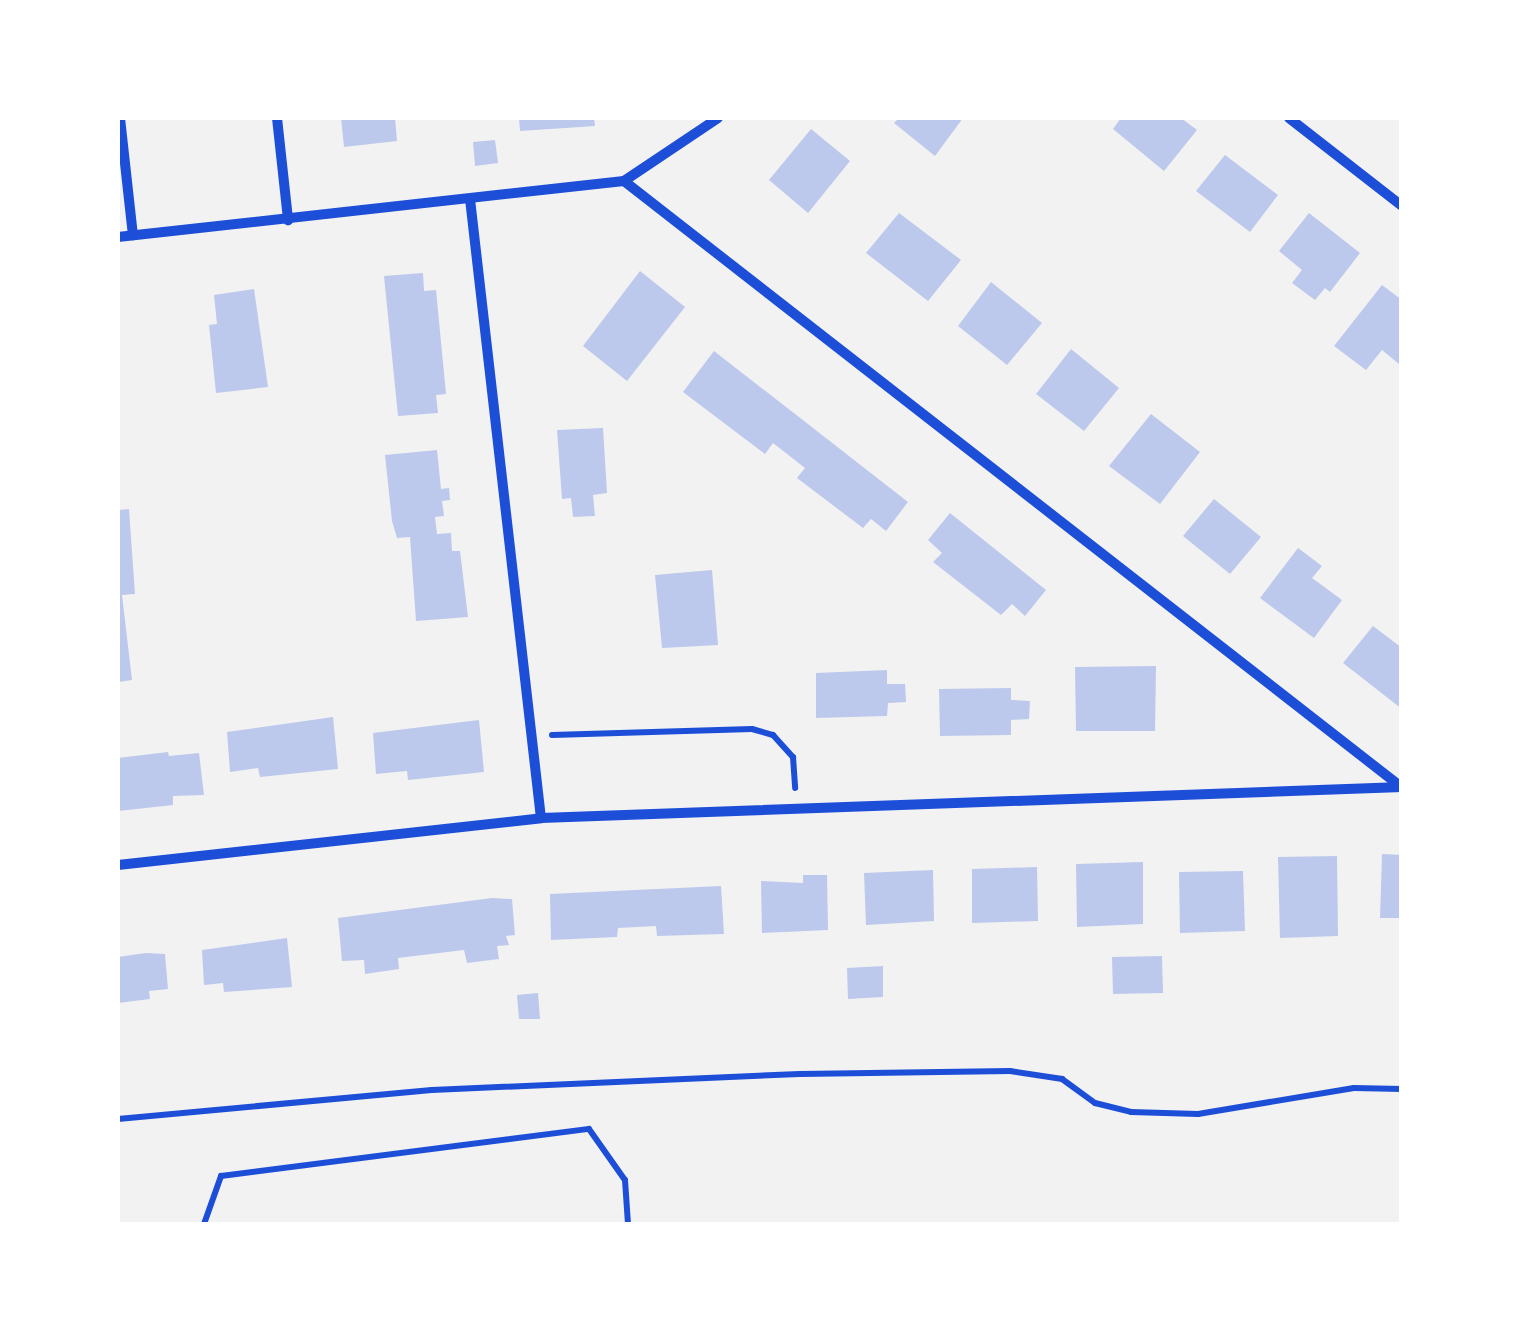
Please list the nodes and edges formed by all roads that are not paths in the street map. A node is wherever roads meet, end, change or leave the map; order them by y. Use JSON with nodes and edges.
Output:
{"nodes":[{"id":1,"x":120,"y":118,"type":"edge"},
{"id":2,"x":276,"y":118,"type":"edge"},
{"id":3,"x":718,"y":118,"type":"edge"},
{"id":4,"x":1288,"y":118,"type":"edge"},
{"id":5,"x":624,"y":181,"type":"junction"},
{"id":6,"x":470,"y":199,"type":"junction"},
{"id":7,"x":1402,"y":206,"type":"edge"},
{"id":8,"x":288,"y":220,"type":"junction"},
{"id":9,"x":133,"y":235,"type":"junction"},
{"id":10,"x":118,"y":237,"type":"edge"},
{"id":11,"x":1401,"y":787,"type":"edge"},
{"id":12,"x":541,"y":818,"type":"junction"},
{"id":13,"x":118,"y":865,"type":"edge"}],
"edges":[{"from":1,"to":9,"type":"street"},
{"from":2,"to":8,"type":"street"},
{"from":3,"to":5,"type":"street"},
{"from":4,"to":7,"type":"street"},
{"from":5,"to":6,"type":"street"},
{"from":5,"to":11,"type":"street"},
{"from":6,"to":8,"type":"street"},
{"from":6,"to":12,"type":"street"},
{"from":8,"to":9,"type":"street"},
{"from":9,"to":10,"type":"street"},
{"from":11,"to":12,"type":"street"},
{"from":12,"to":13,"type":"street"}]}
